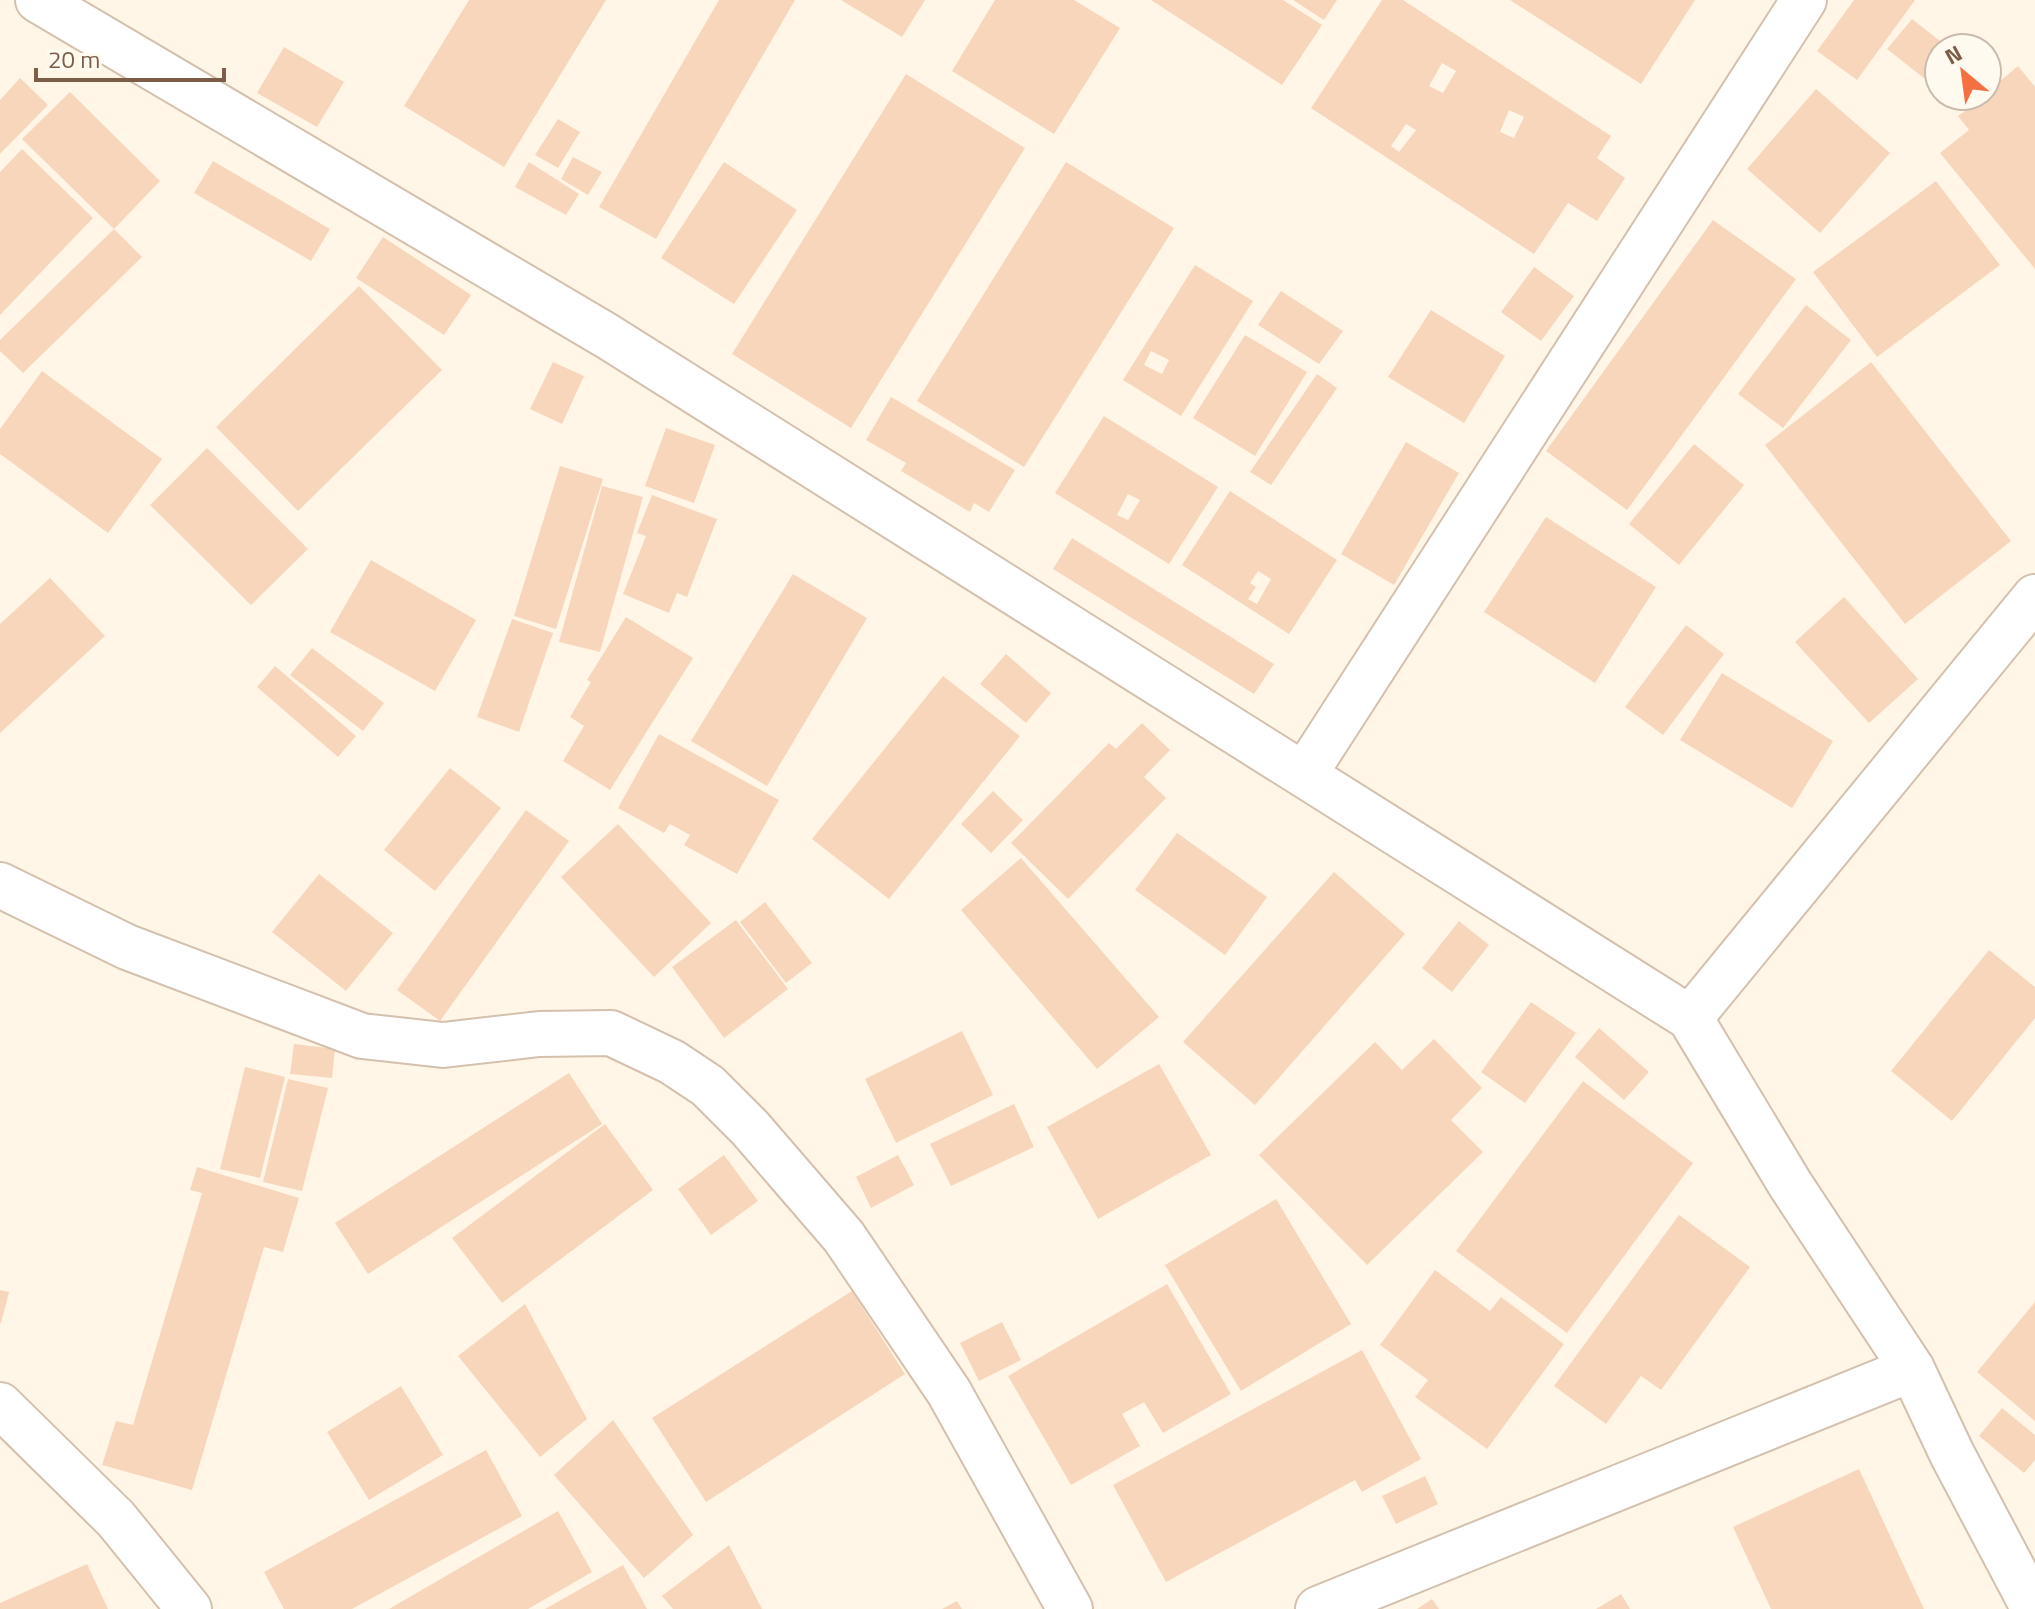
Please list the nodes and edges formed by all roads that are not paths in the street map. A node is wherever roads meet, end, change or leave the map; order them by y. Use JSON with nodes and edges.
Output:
{"nodes":[{"id":1,"x":38,"y":0,"type":"edge"},
{"id":2,"x":1804,"y":0,"type":"edge"},
{"id":3,"x":2035,"y":597,"type":"edge"},
{"id":4,"x":1304,"y":775,"type":"junction"},
{"id":5,"x":0,"y":885,"type":"edge"},
{"id":6,"x":1690,"y":1018,"type":"junction"},
{"id":7,"x":1912,"y":1369,"type":"junction"},
{"id":8,"x":0,"y":1405,"type":"edge"},
{"id":9,"x":189,"y":1609,"type":"edge"},
{"id":10,"x":1070,"y":1609,"type":"edge"},
{"id":11,"x":1318,"y":1609,"type":"edge"},
{"id":12,"x":2034,"y":1609,"type":"edge"}],
"edges":[{"from":1,"to":4,"type":"street"},
{"from":2,"to":4,"type":"street"},
{"from":3,"to":6,"type":"street"},
{"from":4,"to":6,"type":"street"},
{"from":5,"to":10,"type":"street"},
{"from":6,"to":7,"type":"street"},
{"from":7,"to":11,"type":"street"},
{"from":7,"to":12,"type":"street"},
{"from":8,"to":9,"type":"street"}]}
